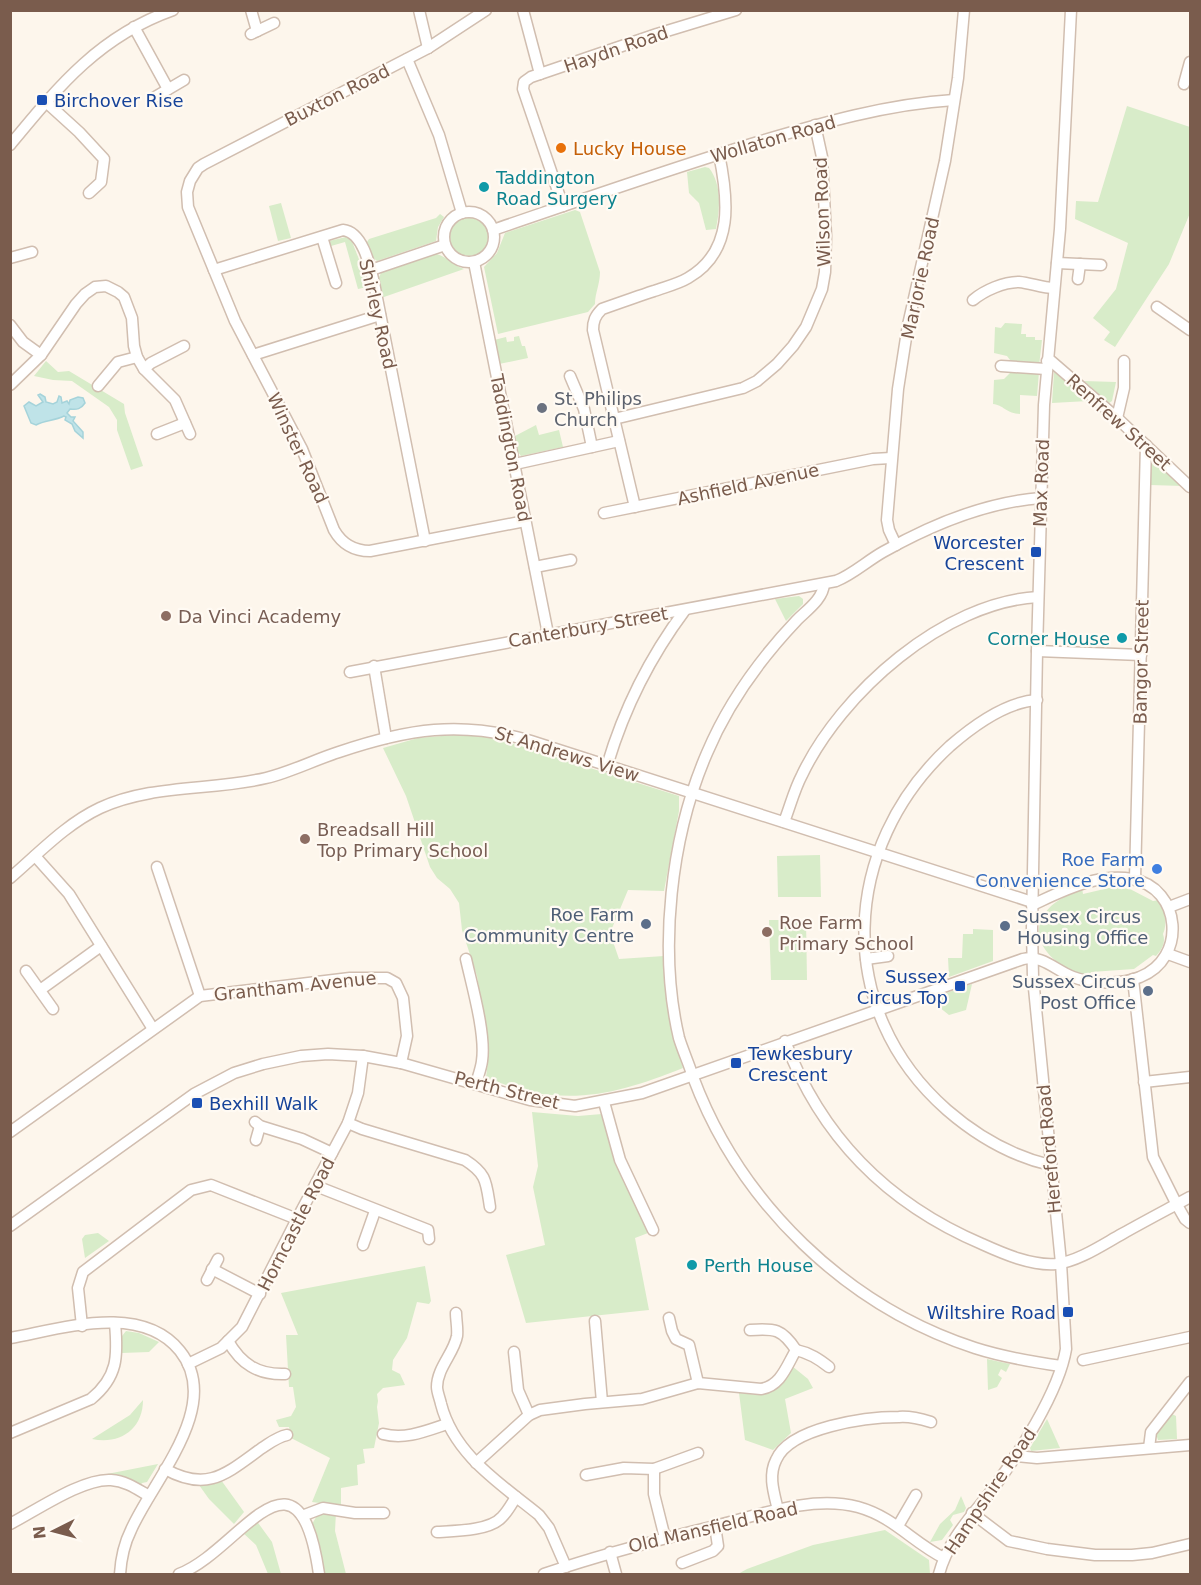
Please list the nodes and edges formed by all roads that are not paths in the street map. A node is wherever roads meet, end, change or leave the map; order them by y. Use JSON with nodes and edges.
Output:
{"nodes":[{"id":1,"x":173,"y":10,"type":"edge"},
{"id":2,"x":251,"y":10,"type":"edge"},
{"id":3,"x":419,"y":10,"type":"edge"},
{"id":4,"x":486,"y":10,"type":"edge"},
{"id":5,"x":523,"y":10,"type":"edge"},
{"id":6,"x":736,"y":10,"type":"edge"},
{"id":7,"x":964,"y":10,"type":"edge"},
{"id":8,"x":1071,"y":10,"type":"edge"},
{"id":9,"x":274,"y":23,"type":"dead end"},
{"id":10,"x":134,"y":27,"type":"junction"},
{"id":11,"x":428,"y":48,"type":"junction"},
{"id":12,"x":407,"y":59,"type":"junction"},
{"id":13,"x":1191,"y":62,"type":"edge"},
{"id":14,"x":536,"y":76,"type":"junction"},
{"id":15,"x":184,"y":80,"type":"dead end"},
{"id":16,"x":1184,"y":84,"type":"dead end"},
{"id":17,"x":168,"y":89,"type":"junction"},
{"id":18,"x":155,"y":97,"type":"dead end"},
{"id":19,"x":954,"y":100,"type":"junction"},
{"id":20,"x":46,"y":102,"type":"junction"},
{"id":21,"x":815,"y":125,"type":"junction"},
{"id":22,"x":10,"y":145,"type":"edge"},
{"id":23,"x":719,"y":154,"type":"junction"},
{"id":24,"x":190,"y":180,"type":"joint"},
{"id":25,"x":89,"y":193,"type":"dead end"},
{"id":26,"x":563,"y":206,"type":"junction"},
{"id":27,"x":462,"y":213,"type":"junction"},
{"id":28,"x":493,"y":230,"type":"junction"},
{"id":29,"x":322,"y":237,"type":"junction"},
{"id":30,"x":445,"y":245,"type":"junction"},
{"id":31,"x":32,"y":252,"type":"dead end"},
{"id":32,"x":10,"y":258,"type":"edge"},
{"id":33,"x":474,"y":262,"type":"junction"},
{"id":34,"x":1057,"y":263,"type":"junction"},
{"id":35,"x":1080,"y":264,"type":"junction"},
{"id":36,"x":1101,"y":265,"type":"dead end"},
{"id":37,"x":214,"y":270,"type":"junction"},
{"id":38,"x":371,"y":270,"type":"junction"},
{"id":39,"x":1078,"y":279,"type":"dead end"},
{"id":40,"x":336,"y":283,"type":"dead end"},
{"id":41,"x":1054,"y":288,"type":"junction"},
{"id":42,"x":973,"y":300,"type":"dead end"},
{"id":43,"x":1157,"y":307,"type":"dead end"},
{"id":44,"x":380,"y":315,"type":"junction"},
{"id":45,"x":10,"y":325,"type":"edge"},
{"id":46,"x":1190,"y":329,"type":"edge"},
{"id":47,"x":184,"y":346,"type":"dead end"},
{"id":48,"x":41,"y":355,"type":"junction"},
{"id":49,"x":253,"y":355,"type":"junction"},
{"id":50,"x":137,"y":357,"type":"junction"},
{"id":51,"x":1124,"y":361,"type":"dead end"},
{"id":52,"x":1046,"y":365,"type":"junction"},
{"id":53,"x":1001,"y":366,"type":"dead end"},
{"id":54,"x":144,"y":369,"type":"junction"},
{"id":55,"x":570,"y":376,"type":"dead end"},
{"id":56,"x":10,"y":385,"type":"edge"},
{"id":57,"x":98,"y":386,"type":"dead end"},
{"id":58,"x":1117,"y":417,"type":"junction"},
{"id":59,"x":614,"y":420,"type":"junction"},
{"id":60,"x":185,"y":423,"type":"junction"},
{"id":61,"x":157,"y":434,"type":"dead end"},
{"id":62,"x":190,"y":434,"type":"dead end"},
{"id":63,"x":619,"y":441,"type":"junction"},
{"id":64,"x":1146,"y":445,"type":"junction"},
{"id":65,"x":592,"y":447,"type":"junction"},
{"id":66,"x":891,"y":458,"type":"junction"},
{"id":67,"x":514,"y":464,"type":"junction"},
{"id":68,"x":1191,"y":486,"type":"edge"},
{"id":69,"x":1041,"y":498,"type":"junction"},
{"id":70,"x":635,"y":507,"type":"junction"},
{"id":71,"x":604,"y":513,"type":"dead end"},
{"id":72,"x":525,"y":521,"type":"junction"},
{"id":73,"x":425,"y":541,"type":"junction"},
{"id":74,"x":896,"y":545,"type":"junction"},
{"id":75,"x":571,"y":561,"type":"dead end"},
{"id":76,"x":536,"y":567,"type":"junction"},
{"id":77,"x":824,"y":584,"type":"junction"},
{"id":78,"x":802,"y":588,"type":"junction"},
{"id":79,"x":1038,"y":597,"type":"junction"},
{"id":80,"x":811,"y":606,"type":"junction"},
{"id":81,"x":685,"y":610,"type":"junction"},
{"id":82,"x":548,"y":634,"type":"junction"},
{"id":83,"x":1036,"y":651,"type":"junction"},
{"id":84,"x":1142,"y":655,"type":"junction"},
{"id":85,"x":374,"y":666,"type":"junction"},
{"id":86,"x":350,"y":672,"type":"dead end"},
{"id":87,"x":1037,"y":700,"type":"junction"},
{"id":88,"x":386,"y":738,"type":"junction"},
{"id":89,"x":608,"y":766,"type":"junction"},
{"id":90,"x":692,"y":792,"type":"junction"},
{"id":91,"x":784,"y":822,"type":"junction"},
{"id":92,"x":878,"y":853,"type":"junction"},
{"id":93,"x":35,"y":856,"type":"junction"},
{"id":94,"x":157,"y":867,"type":"dead end"},
{"id":95,"x":10,"y":878,"type":"edge"},
{"id":96,"x":1135,"y":879,"type":"junction"},
{"id":97,"x":1191,"y":899,"type":"edge"},
{"id":98,"x":1032,"y":904,"type":"junction"},
{"id":99,"x":1169,"y":907,"type":"junction"},
{"id":100,"x":102,"y":946,"type":"junction"},
{"id":101,"x":1168,"y":954,"type":"junction"},
{"id":102,"x":888,"y":956,"type":"dead end"},
{"id":103,"x":1032,"y":957,"type":"junction"},
{"id":104,"x":866,"y":958,"type":"junction"},
{"id":105,"x":466,"y":959,"type":"dead end"},
{"id":106,"x":1191,"y":962,"type":"edge"},
{"id":107,"x":26,"y":971,"type":"dead end"},
{"id":108,"x":1133,"y":979,"type":"junction"},
{"id":109,"x":40,"y":990,"type":"junction"},
{"id":110,"x":200,"y":996,"type":"junction"},
{"id":111,"x":53,"y":1009,"type":"dead end"},
{"id":112,"x":877,"y":1009,"type":"junction"},
{"id":113,"x":153,"y":1029,"type":"junction"},
{"id":114,"x":785,"y":1041,"type":"junction"},
{"id":115,"x":363,"y":1056,"type":"junction"},
{"id":116,"x":401,"y":1063,"type":"junction"},
{"id":117,"x":693,"y":1076,"type":"junction"},
{"id":118,"x":1191,"y":1077,"type":"edge"},
{"id":119,"x":1144,"y":1082,"type":"junction"},
{"id":120,"x":476,"y":1084,"type":"junction"},
{"id":121,"x":604,"y":1102,"type":"junction"},
{"id":122,"x":348,"y":1123,"type":"junction"},
{"id":123,"x":10,"y":1132,"type":"edge"},
{"id":124,"x":256,"y":1140,"type":"dead end"},
{"id":125,"x":332,"y":1153,"type":"junction"},
{"id":126,"x":1050,"y":1165,"type":"junction"},
{"id":127,"x":316,"y":1186,"type":"junction"},
{"id":128,"x":1191,"y":1197,"type":"edge"},
{"id":129,"x":1177,"y":1205,"type":"junction"},
{"id":130,"x":489,"y":1207,"type":"dead end"},
{"id":131,"x":375,"y":1211,"type":"junction"},
{"id":132,"x":297,"y":1219,"type":"junction"},
{"id":133,"x":1191,"y":1223,"type":"edge"},
{"id":134,"x":10,"y":1226,"type":"edge"},
{"id":135,"x":653,"y":1230,"type":"dead end"},
{"id":136,"x":429,"y":1239,"type":"dead end"},
{"id":137,"x":363,"y":1245,"type":"dead end"},
{"id":138,"x":1060,"y":1263,"type":"junction"},
{"id":139,"x":207,"y":1280,"type":"dead end"},
{"id":140,"x":260,"y":1294,"type":"junction"},
{"id":141,"x":456,"y":1313,"type":"dead end"},
{"id":142,"x":669,"y":1318,"type":"dead end"},
{"id":143,"x":595,"y":1321,"type":"dead end"},
{"id":144,"x":115,"y":1323,"type":"junction"},
{"id":145,"x":82,"y":1326,"type":"junction"},
{"id":146,"x":750,"y":1330,"type":"dead end"},
{"id":147,"x":10,"y":1338,"type":"edge"},
{"id":148,"x":1191,"y":1338,"type":"edge"},
{"id":149,"x":1066,"y":1340,"type":"joint"},
{"id":150,"x":228,"y":1341,"type":"junction"},
{"id":151,"x":796,"y":1350,"type":"junction"},
{"id":152,"x":514,"y":1352,"type":"dead end"},
{"id":153,"x":1083,"y":1360,"type":"dead end"},
{"id":154,"x":188,"y":1364,"type":"junction"},
{"id":155,"x":1061,"y":1366,"type":"junction"},
{"id":156,"x":829,"y":1367,"type":"dead end"},
{"id":157,"x":1191,"y":1382,"type":"edge"},
{"id":158,"x":698,"y":1383,"type":"junction"},
{"id":159,"x":277,"y":1386,"type":"dead end"},
{"id":160,"x":602,"y":1402,"type":"junction"},
{"id":161,"x":530,"y":1415,"type":"junction"},
{"id":162,"x":931,"y":1422,"type":"dead end"},
{"id":163,"x":447,"y":1424,"type":"junction"},
{"id":164,"x":10,"y":1433,"type":"edge"},
{"id":165,"x":382,"y":1434,"type":"dead end"},
{"id":166,"x":286,"y":1435,"type":"dead end"},
{"id":167,"x":1191,"y":1445,"type":"edge"},
{"id":168,"x":1149,"y":1448,"type":"junction"},
{"id":169,"x":699,"y":1453,"type":"dead end"},
{"id":170,"x":1016,"y":1456,"type":"junction"},
{"id":171,"x":476,"y":1463,"type":"junction"},
{"id":172,"x":165,"y":1469,"type":"junction"},
{"id":173,"x":654,"y":1469,"type":"junction"},
{"id":174,"x":586,"y":1475,"type":"dead end"},
{"id":175,"x":916,"y":1495,"type":"dead end"},
{"id":176,"x":149,"y":1496,"type":"junction"},
{"id":177,"x":516,"y":1497,"type":"junction"},
{"id":178,"x":778,"y":1510,"type":"junction"},
{"id":179,"x":384,"y":1513,"type":"dead end"},
{"id":180,"x":972,"y":1513,"type":"junction"},
{"id":181,"x":302,"y":1516,"type":"junction"},
{"id":182,"x":10,"y":1524,"type":"edge"},
{"id":183,"x":714,"y":1526,"type":"junction"},
{"id":184,"x":898,"y":1526,"type":"junction"},
{"id":185,"x":437,"y":1533,"type":"dead end"},
{"id":186,"x":665,"y":1538,"type":"junction"},
{"id":187,"x":1191,"y":1544,"type":"edge"},
{"id":188,"x":610,"y":1552,"type":"junction"},
{"id":189,"x":944,"y":1558,"type":"junction"},
{"id":190,"x":682,"y":1563,"type":"dead end"},
{"id":191,"x":566,"y":1567,"type":"junction"},
{"id":192,"x":120,"y":1575,"type":"edge"},
{"id":193,"x":179,"y":1575,"type":"edge"},
{"id":194,"x":319,"y":1575,"type":"edge"},
{"id":195,"x":544,"y":1575,"type":"edge"},
{"id":196,"x":616,"y":1575,"type":"edge"},
{"id":197,"x":939,"y":1575,"type":"edge"}],
"edges":[{"from":1,"to":10,"type":"street"},
{"from":2,"to":9,"type":"street"},
{"from":3,"to":11,"type":"street"},
{"from":4,"to":11,"type":"street","name":"Buxton Road"},
{"from":5,"to":14,"type":"street"},
{"from":6,"to":14,"type":"street","name":"Haydn Road"},
{"from":7,"to":19,"type":"street","name":"Marjorie Road"},
{"from":8,"to":34,"type":"street","name":"Max Road"},
{"from":10,"to":17,"type":"street"},
{"from":10,"to":20,"type":"street"},
{"from":11,"to":12,"type":"street","name":"Buxton Road"},
{"from":12,"to":24,"type":"street","name":"Buxton Road"},
{"from":12,"to":27,"type":"street"},
{"from":13,"to":16,"type":"street"},
{"from":14,"to":26,"type":"street"},
{"from":15,"to":17,"type":"street"},
{"from":17,"to":18,"type":"street"},
{"from":19,"to":21,"type":"street","name":"Wollaton Road"},
{"from":19,"to":66,"type":"street","name":"Marjorie Road"},
{"from":20,"to":22,"type":"street"},
{"from":20,"to":25,"type":"street"},
{"from":21,"to":23,"type":"street","name":"Wollaton Road"},
{"from":21,"to":59,"type":"street","name":"Wilson Road"},
{"from":23,"to":26,"type":"street","name":"Wollaton Road"},
{"from":23,"to":59,"type":"street"},
{"from":24,"to":37,"type":"street","name":"Winster Road"},
{"from":26,"to":28,"type":"street","name":"Wollaton Road"},
{"from":27,"to":28,"type":"street"},
{"from":27,"to":30,"type":"street"},
{"from":28,"to":33,"type":"street"},
{"from":29,"to":37,"type":"street","name":"Shirley Road"},
{"from":29,"to":38,"type":"street","name":"Shirley Road"},
{"from":29,"to":40,"type":"street"},
{"from":30,"to":33,"type":"street"},
{"from":30,"to":38,"type":"street"},
{"from":31,"to":32,"type":"street"},
{"from":33,"to":67,"type":"street","name":"Taddington Road"},
{"from":34,"to":35,"type":"street"},
{"from":34,"to":41,"type":"street","name":"Max Road"},
{"from":35,"to":36,"type":"street"},
{"from":35,"to":39,"type":"street"},
{"from":37,"to":49,"type":"street","name":"Winster Road"},
{"from":38,"to":44,"type":"street","name":"Shirley Road"},
{"from":41,"to":42,"type":"street"},
{"from":41,"to":52,"type":"street","name":"Max Road"},
{"from":43,"to":46,"type":"street"},
{"from":44,"to":49,"type":"street"},
{"from":44,"to":73,"type":"street","name":"Shirley Road"},
{"from":45,"to":48,"type":"street"},
{"from":47,"to":54,"type":"street"},
{"from":48,"to":50,"type":"street"},
{"from":48,"to":56,"type":"street"},
{"from":49,"to":73,"type":"street","name":"Winster Road"},
{"from":50,"to":54,"type":"street"},
{"from":50,"to":57,"type":"street"},
{"from":51,"to":58,"type":"street"},
{"from":52,"to":53,"type":"street"},
{"from":52,"to":58,"type":"street","name":"Renfrew Street"},
{"from":52,"to":69,"type":"street","name":"Max Road"},
{"from":54,"to":60,"type":"street"},
{"from":55,"to":65,"type":"street"},
{"from":58,"to":64,"type":"street","name":"Renfrew Street"},
{"from":59,"to":63,"type":"street"},
{"from":60,"to":61,"type":"street"},
{"from":60,"to":62,"type":"street"},
{"from":63,"to":65,"type":"street"},
{"from":63,"to":70,"type":"street"},
{"from":64,"to":68,"type":"street","name":"Renfrew Street"},
{"from":64,"to":84,"type":"street","name":"Bangor Street"},
{"from":65,"to":67,"type":"street"},
{"from":66,"to":70,"type":"street","name":"Ashfield Avenue"},
{"from":66,"to":74,"type":"street","name":"Marjorie Road"},
{"from":67,"to":72,"type":"street","name":"Taddington Road"},
{"from":69,"to":74,"type":"street"},
{"from":69,"to":79,"type":"street","name":"Max Road"},
{"from":70,"to":71,"type":"street","name":"Ashfield Avenue"},
{"from":72,"to":73,"type":"street","name":"Winster Road"},
{"from":72,"to":76,"type":"street","name":"Taddington Road"},
{"from":74,"to":77,"type":"street"},
{"from":75,"to":76,"type":"street"},
{"from":76,"to":82,"type":"street","name":"Taddington Road"},
{"from":77,"to":78,"type":"street","name":"Canterbury Street"},
{"from":77,"to":80,"type":"street"},
{"from":78,"to":80,"type":"street"},
{"from":78,"to":81,"type":"street","name":"Canterbury Street"},
{"from":79,"to":83,"type":"street","name":"Max Road"},
{"from":79,"to":91,"type":"street"},
{"from":80,"to":90,"type":"street"},
{"from":81,"to":82,"type":"street","name":"Canterbury Street"},
{"from":81,"to":89,"type":"street"},
{"from":82,"to":85,"type":"street","name":"Canterbury Street"},
{"from":83,"to":84,"type":"street"},
{"from":83,"to":87,"type":"street","name":"Max Road"},
{"from":84,"to":96,"type":"street","name":"Bangor Street"},
{"from":85,"to":86,"type":"street","name":"Canterbury Street"},
{"from":85,"to":88,"type":"street"},
{"from":87,"to":92,"type":"street"},
{"from":87,"to":98,"type":"street","name":"Max Road"},
{"from":88,"to":89,"type":"street","name":"St Andrews View"},
{"from":88,"to":93,"type":"street","name":"St Andrews View"},
{"from":89,"to":90,"type":"street","name":"St Andrews View"},
{"from":90,"to":91,"type":"street","name":"St Andrews View"},
{"from":90,"to":117,"type":"street"},
{"from":91,"to":92,"type":"street","name":"St Andrews View"},
{"from":92,"to":98,"type":"street","name":"St Andrews View"},
{"from":92,"to":104,"type":"street"},
{"from":93,"to":95,"type":"street","name":"St Andrews View"},
{"from":93,"to":100,"type":"street"},
{"from":94,"to":110,"type":"street"},
{"from":96,"to":98,"type":"street"},
{"from":96,"to":99,"type":"street"},
{"from":97,"to":99,"type":"street"},
{"from":98,"to":103,"type":"street","name":"Max Road"},
{"from":99,"to":101,"type":"street"},
{"from":100,"to":109,"type":"street"},
{"from":100,"to":113,"type":"street"},
{"from":101,"to":106,"type":"street"},
{"from":101,"to":108,"type":"street"},
{"from":102,"to":104,"type":"street"},
{"from":103,"to":108,"type":"street"},
{"from":103,"to":112,"type":"street","name":"Perth Street"},
{"from":103,"to":126,"type":"street","name":"Hereford Road"},
{"from":104,"to":112,"type":"street"},
{"from":105,"to":120,"type":"street"},
{"from":107,"to":109,"type":"street"},
{"from":108,"to":119,"type":"street"},
{"from":109,"to":111,"type":"street"},
{"from":110,"to":113,"type":"street","name":"Grantham Avenue"},
{"from":110,"to":116,"type":"street","name":"Grantham Avenue"},
{"from":112,"to":114,"type":"street","name":"Perth Street"},
{"from":112,"to":126,"type":"street"},
{"from":113,"to":123,"type":"street","name":"Grantham Avenue"},
{"from":114,"to":117,"type":"street","name":"Perth Street"},
{"from":114,"to":138,"type":"street"},
{"from":115,"to":116,"type":"street","name":"Perth Street"},
{"from":115,"to":122,"type":"street","name":"Horncastle Road"},
{"from":115,"to":134,"type":"street","name":"Perth Street"},
{"from":116,"to":120,"type":"street","name":"Perth Street"},
{"from":117,"to":121,"type":"street","name":"Perth Street"},
{"from":117,"to":155,"type":"street"},
{"from":118,"to":119,"type":"street"},
{"from":119,"to":129,"type":"street"},
{"from":120,"to":121,"type":"street","name":"Perth Street"},
{"from":121,"to":135,"type":"street"},
{"from":122,"to":125,"type":"street","name":"Horncastle Road"},
{"from":122,"to":130,"type":"street"},
{"from":124,"to":125,"type":"street"},
{"from":125,"to":127,"type":"street","name":"Horncastle Road"},
{"from":126,"to":138,"type":"street","name":"Hereford Road"},
{"from":127,"to":131,"type":"street"},
{"from":127,"to":132,"type":"street","name":"Horncastle Road"},
{"from":128,"to":129,"type":"street"},
{"from":129,"to":133,"type":"street"},
{"from":129,"to":138,"type":"street"},
{"from":131,"to":136,"type":"street"},
{"from":131,"to":137,"type":"street"},
{"from":132,"to":140,"type":"street","name":"Horncastle Road"},
{"from":132,"to":145,"type":"street"},
{"from":138,"to":149,"type":"street","name":"Hereford Road"},
{"from":139,"to":140,"type":"street"},
{"from":140,"to":150,"type":"street","name":"Horncastle Road"},
{"from":141,"to":163,"type":"street"},
{"from":142,"to":158,"type":"street"},
{"from":143,"to":160,"type":"street"},
{"from":144,"to":145,"type":"street"},
{"from":144,"to":154,"type":"street"},
{"from":144,"to":164,"type":"street"},
{"from":145,"to":147,"type":"street"},
{"from":146,"to":151,"type":"street"},
{"from":148,"to":153,"type":"street"},
{"from":149,"to":155,"type":"street","name":"Hampshire Road"},
{"from":150,"to":154,"type":"street","name":"Horncastle Road"},
{"from":150,"to":159,"type":"street"},
{"from":151,"to":156,"type":"street"},
{"from":151,"to":158,"type":"street"},
{"from":152,"to":161,"type":"street"},
{"from":154,"to":172,"type":"street"},
{"from":155,"to":170,"type":"street","name":"Hampshire Road"},
{"from":157,"to":168,"type":"street"},
{"from":158,"to":160,"type":"street"},
{"from":160,"to":161,"type":"street"},
{"from":161,"to":171,"type":"street"},
{"from":162,"to":178,"type":"street"},
{"from":163,"to":165,"type":"street"},
{"from":163,"to":171,"type":"street"},
{"from":166,"to":172,"type":"street"},
{"from":167,"to":168,"type":"street"},
{"from":168,"to":170,"type":"street"},
{"from":169,"to":173,"type":"street"},
{"from":170,"to":180,"type":"street","name":"Hampshire Road"},
{"from":171,"to":177,"type":"street"},
{"from":172,"to":176,"type":"street"},
{"from":173,"to":174,"type":"street"},
{"from":173,"to":186,"type":"street"},
{"from":175,"to":184,"type":"street"},
{"from":176,"to":182,"type":"street"},
{"from":176,"to":192,"type":"street"},
{"from":177,"to":185,"type":"street"},
{"from":177,"to":191,"type":"street"},
{"from":178,"to":183,"type":"street","name":"Old Mansfield Road"},
{"from":178,"to":184,"type":"street","name":"Old Mansfield Road"},
{"from":179,"to":181,"type":"street"},
{"from":180,"to":187,"type":"street"},
{"from":180,"to":189,"type":"street","name":"Hampshire Road"},
{"from":181,"to":193,"type":"street"},
{"from":181,"to":194,"type":"street"},
{"from":183,"to":186,"type":"street","name":"Old Mansfield Road"},
{"from":183,"to":190,"type":"street"},
{"from":184,"to":189,"type":"street","name":"Old Mansfield Road"},
{"from":186,"to":188,"type":"street","name":"Old Mansfield Road"},
{"from":188,"to":191,"type":"street","name":"Old Mansfield Road"},
{"from":188,"to":196,"type":"street"},
{"from":189,"to":197,"type":"street","name":"Hampshire Road"},
{"from":191,"to":195,"type":"street","name":"Old Mansfield Road"}]}
